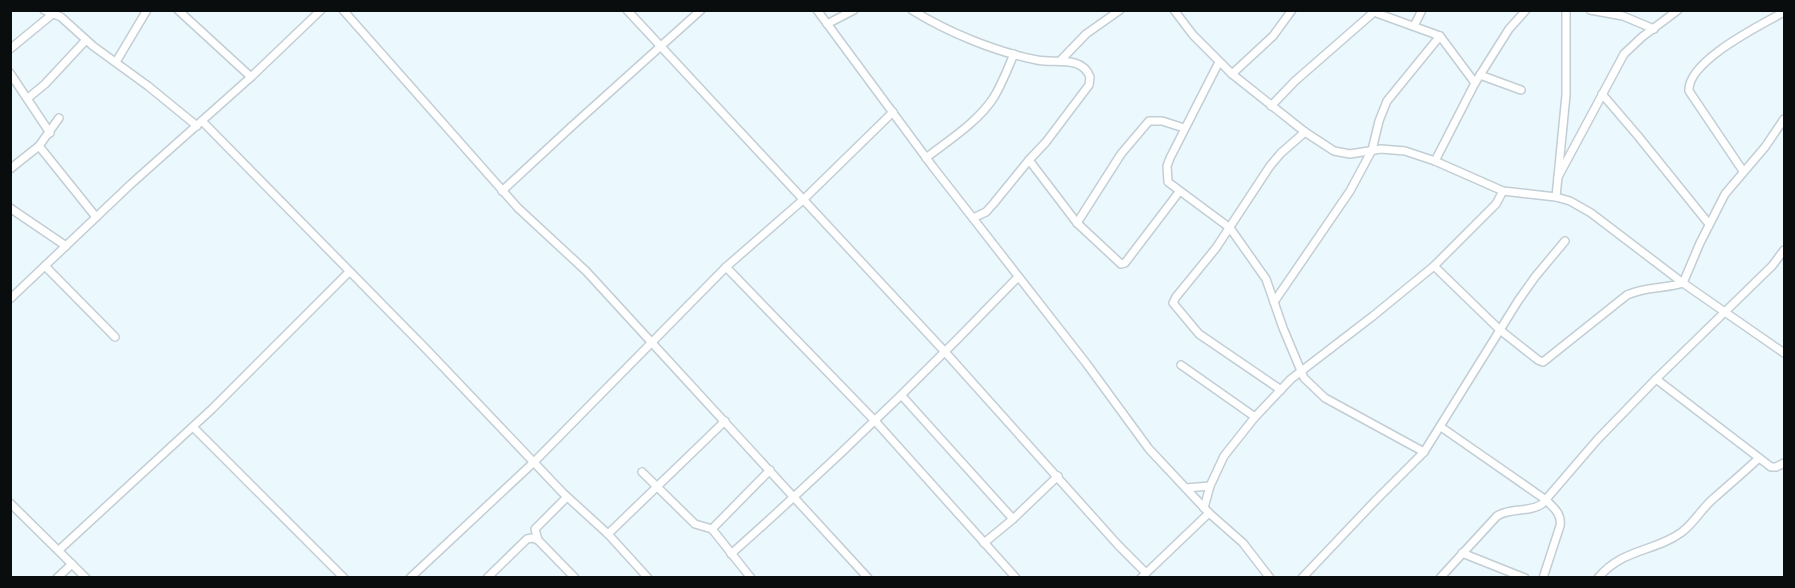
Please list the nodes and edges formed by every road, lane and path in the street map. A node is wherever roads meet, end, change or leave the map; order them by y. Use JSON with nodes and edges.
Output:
{"nodes":[{"id":1,"x":44,"y":10,"type":"edge"},
{"id":2,"x":147,"y":10,"type":"edge"},
{"id":3,"x":178,"y":10,"type":"edge"},
{"id":4,"x":321,"y":10,"type":"edge"},
{"id":5,"x":343,"y":10,"type":"edge"},
{"id":6,"x":627,"y":10,"type":"edge"},
{"id":7,"x":701,"y":10,"type":"edge"},
{"id":8,"x":817,"y":10,"type":"edge"},
{"id":9,"x":854,"y":10,"type":"edge"},
{"id":10,"x":912,"y":10,"type":"edge"},
{"id":11,"x":1120,"y":10,"type":"edge"},
{"id":12,"x":1174,"y":10,"type":"edge"},
{"id":13,"x":1185,"y":10,"type":"edge"},
{"id":14,"x":1292,"y":10,"type":"edge"},
{"id":15,"x":1422,"y":10,"type":"edge"},
{"id":16,"x":1526,"y":10,"type":"edge"},
{"id":17,"x":1566,"y":10,"type":"edge"},
{"id":18,"x":1590,"y":10,"type":"edge"},
{"id":19,"x":1677,"y":10,"type":"edge"},
{"id":20,"x":1372,"y":11,"type":"edge"},
{"id":21,"x":55,"y":12,"type":"edge"},
{"id":22,"x":1785,"y":12,"type":"edge"},
{"id":23,"x":1179,"y":18,"type":"junction"},
{"id":24,"x":827,"y":24,"type":"junction"},
{"id":25,"x":1414,"y":26,"type":"junction"},
{"id":26,"x":1654,"y":29,"type":"junction"},
{"id":27,"x":1440,"y":36,"type":"junction"},
{"id":28,"x":86,"y":40,"type":"junction"},
{"id":29,"x":661,"y":48,"type":"junction"},
{"id":30,"x":10,"y":49,"type":"edge"},
{"id":31,"x":1014,"y":54,"type":"junction"},
{"id":32,"x":116,"y":62,"type":"junction"},
{"id":33,"x":1060,"y":62,"type":"junction"},
{"id":34,"x":1219,"y":62,"type":"junction"},
{"id":35,"x":10,"y":72,"type":"edge"},
{"id":36,"x":1232,"y":74,"type":"junction"},
{"id":37,"x":1480,"y":75,"type":"junction"},
{"id":38,"x":251,"y":77,"type":"junction"},
{"id":39,"x":1475,"y":83,"type":"junction"},
{"id":40,"x":1521,"y":90,"type":"dead end"},
{"id":41,"x":1602,"y":94,"type":"junction"},
{"id":42,"x":28,"y":98,"type":"junction"},
{"id":43,"x":1271,"y":106,"type":"junction"},
{"id":44,"x":893,"y":112,"type":"junction"},
{"id":45,"x":59,"y":118,"type":"dead end"},
{"id":46,"x":1785,"y":119,"type":"edge"},
{"id":47,"x":199,"y":124,"type":"junction"},
{"id":48,"x":1184,"y":128,"type":"junction"},
{"id":49,"x":1305,"y":132,"type":"junction"},
{"id":50,"x":50,"y":133,"type":"junction"},
{"id":51,"x":39,"y":146,"type":"junction"},
{"id":52,"x":1372,"y":150,"type":"junction"},
{"id":53,"x":926,"y":158,"type":"junction"},
{"id":54,"x":1029,"y":160,"type":"junction"},
{"id":55,"x":1435,"y":161,"type":"junction"},
{"id":56,"x":10,"y":169,"type":"edge"},
{"id":57,"x":1743,"y":171,"type":"junction"},
{"id":58,"x":1558,"y":177,"type":"junction"},
{"id":59,"x":1503,"y":190,"type":"junction"},
{"id":60,"x":502,"y":191,"type":"junction"},
{"id":61,"x":1179,"y":192,"type":"junction"},
{"id":62,"x":1556,"y":197,"type":"junction"},
{"id":63,"x":804,"y":199,"type":"junction"},
{"id":64,"x":10,"y":208,"type":"edge"},
{"id":65,"x":96,"y":217,"type":"junction"},
{"id":66,"x":973,"y":218,"type":"junction"},
{"id":67,"x":1077,"y":223,"type":"junction"},
{"id":68,"x":1709,"y":224,"type":"junction"},
{"id":69,"x":1230,"y":228,"type":"junction"},
{"id":70,"x":1565,"y":242,"type":"dead end"},
{"id":71,"x":66,"y":246,"type":"junction"},
{"id":72,"x":1785,"y":250,"type":"edge"},
{"id":73,"x":45,"y":266,"type":"junction"},
{"id":74,"x":1434,"y":266,"type":"junction"},
{"id":75,"x":726,"y":267,"type":"junction"},
{"id":76,"x":349,"y":272,"type":"junction"},
{"id":77,"x":1018,"y":277,"type":"junction"},
{"id":78,"x":1683,"y":283,"type":"junction"},
{"id":79,"x":10,"y":299,"type":"edge"},
{"id":80,"x":1274,"y":302,"type":"junction"},
{"id":81,"x":1725,"y":313,"type":"junction"},
{"id":82,"x":1500,"y":330,"type":"junction"},
{"id":83,"x":115,"y":337,"type":"dead end"},
{"id":84,"x":653,"y":342,"type":"junction"},
{"id":85,"x":946,"y":353,"type":"junction"},
{"id":86,"x":1785,"y":353,"type":"edge"},
{"id":87,"x":1181,"y":365,"type":"dead end"},
{"id":88,"x":1300,"y":370,"type":"junction"},
{"id":89,"x":1656,"y":379,"type":"junction"},
{"id":90,"x":1281,"y":390,"type":"junction"},
{"id":91,"x":902,"y":396,"type":"junction"},
{"id":92,"x":1255,"y":417,"type":"junction"},
{"id":93,"x":725,"y":421,"type":"junction"},
{"id":94,"x":876,"y":422,"type":"junction"},
{"id":95,"x":193,"y":427,"type":"junction"},
{"id":96,"x":1441,"y":427,"type":"junction"},
{"id":97,"x":1424,"y":452,"type":"junction"},
{"id":98,"x":1759,"y":458,"type":"junction"},
{"id":99,"x":534,"y":462,"type":"junction"},
{"id":100,"x":1785,"y":463,"type":"edge"},
{"id":101,"x":770,"y":470,"type":"junction"},
{"id":102,"x":642,"y":472,"type":"dead end"},
{"id":103,"x":1058,"y":476,"type":"junction"},
{"id":104,"x":1210,"y":486,"type":"junction"},
{"id":105,"x":657,"y":488,"type":"junction"},
{"id":106,"x":1186,"y":488,"type":"junction"},
{"id":107,"x":567,"y":497,"type":"junction"},
{"id":108,"x":795,"y":497,"type":"junction"},
{"id":109,"x":1546,"y":500,"type":"junction"},
{"id":110,"x":10,"y":503,"type":"edge"},
{"id":111,"x":1206,"y":510,"type":"junction"},
{"id":112,"x":1013,"y":519,"type":"junction"},
{"id":113,"x":712,"y":528,"type":"junction"},
{"id":114,"x":608,"y":534,"type":"junction"},
{"id":115,"x":538,"y":540,"type":"junction"},
{"id":116,"x":984,"y":543,"type":"junction"},
{"id":117,"x":59,"y":550,"type":"junction"},
{"id":118,"x":1462,"y":553,"type":"junction"},
{"id":119,"x":731,"y":554,"type":"junction"},
{"id":120,"x":72,"y":564,"type":"junction"},
{"id":121,"x":1144,"y":575,"type":"edge"},
{"id":122,"x":1510,"y":575,"type":"edge"},
{"id":123,"x":57,"y":578,"type":"edge"},
{"id":124,"x":86,"y":578,"type":"edge"},
{"id":125,"x":344,"y":578,"type":"edge"},
{"id":126,"x":410,"y":578,"type":"edge"},
{"id":127,"x":487,"y":578,"type":"edge"},
{"id":128,"x":575,"y":578,"type":"edge"},
{"id":129,"x":648,"y":578,"type":"edge"},
{"id":130,"x":751,"y":578,"type":"edge"},
{"id":131,"x":868,"y":578,"type":"edge"},
{"id":132,"x":1017,"y":578,"type":"edge"},
{"id":133,"x":1270,"y":578,"type":"edge"},
{"id":134,"x":1302,"y":578,"type":"edge"},
{"id":135,"x":1440,"y":578,"type":"edge"},
{"id":136,"x":1525,"y":578,"type":"edge"},
{"id":137,"x":1543,"y":578,"type":"edge"},
{"id":138,"x":1598,"y":578,"type":"edge"}],
"edges":[{"from":1,"to":21,"type":"street"},
{"from":2,"to":32,"type":"street"},
{"from":3,"to":38,"type":"street"},
{"from":4,"to":38,"type":"street"},
{"from":5,"to":60,"type":"street"},
{"from":6,"to":29,"type":"street"},
{"from":7,"to":29,"type":"street"},
{"from":8,"to":24,"type":"street"},
{"from":9,"to":24,"type":"street"},
{"from":10,"to":31,"type":"street"},
{"from":11,"to":33,"type":"street"},
{"from":12,"to":23,"type":"street"},
{"from":13,"to":23,"type":"street"},
{"from":14,"to":36,"type":"street"},
{"from":15,"to":25,"type":"street"},
{"from":16,"to":37,"type":"street"},
{"from":17,"to":58,"type":"street"},
{"from":18,"to":26,"type":"street"},
{"from":19,"to":26,"type":"street"},
{"from":20,"to":25,"type":"street"},
{"from":20,"to":43,"type":"street"},
{"from":21,"to":28,"type":"street"},
{"from":21,"to":30,"type":"street"},
{"from":22,"to":57,"type":"street"},
{"from":23,"to":34,"type":"street"},
{"from":24,"to":44,"type":"street"},
{"from":25,"to":27,"type":"street"},
{"from":26,"to":41,"type":"street"},
{"from":27,"to":39,"type":"street"},
{"from":27,"to":52,"type":"street"},
{"from":28,"to":32,"type":"street"},
{"from":28,"to":42,"type":"street"},
{"from":29,"to":60,"type":"street"},
{"from":29,"to":63,"type":"street"},
{"from":31,"to":33,"type":"street"},
{"from":31,"to":53,"type":"street"},
{"from":32,"to":47,"type":"street"},
{"from":33,"to":54,"type":"street"},
{"from":34,"to":36,"type":"street"},
{"from":34,"to":48,"type":"street"},
{"from":35,"to":42,"type":"street"},
{"from":36,"to":43,"type":"street"},
{"from":37,"to":39,"type":"street"},
{"from":37,"to":40,"type":"street"},
{"from":38,"to":47,"type":"street"},
{"from":39,"to":55,"type":"street"},
{"from":41,"to":58,"type":"street"},
{"from":41,"to":68,"type":"street"},
{"from":42,"to":50,"type":"street"},
{"from":43,"to":49,"type":"street"},
{"from":44,"to":53,"type":"street"},
{"from":44,"to":63,"type":"street"},
{"from":45,"to":50,"type":"street"},
{"from":46,"to":57,"type":"street"},
{"from":47,"to":65,"type":"street"},
{"from":47,"to":76,"type":"street"},
{"from":48,"to":61,"type":"street"},
{"from":48,"to":67,"type":"street"},
{"from":49,"to":52,"type":"street"},
{"from":49,"to":69,"type":"street"},
{"from":50,"to":51,"type":"street"},
{"from":51,"to":56,"type":"street"},
{"from":51,"to":65,"type":"street"},
{"from":52,"to":55,"type":"street"},
{"from":52,"to":80,"type":"street"},
{"from":53,"to":66,"type":"street"},
{"from":54,"to":66,"type":"street"},
{"from":54,"to":67,"type":"street"},
{"from":55,"to":59,"type":"street"},
{"from":57,"to":68,"type":"street"},
{"from":58,"to":62,"type":"street"},
{"from":59,"to":62,"type":"street"},
{"from":59,"to":74,"type":"street"},
{"from":60,"to":84,"type":"street"},
{"from":61,"to":67,"type":"street"},
{"from":61,"to":69,"type":"street"},
{"from":62,"to":78,"type":"street"},
{"from":63,"to":75,"type":"street"},
{"from":63,"to":85,"type":"street"},
{"from":64,"to":71,"type":"street"},
{"from":65,"to":71,"type":"street"},
{"from":66,"to":77,"type":"street"},
{"from":68,"to":78,"type":"street"},
{"from":69,"to":80,"type":"street"},
{"from":69,"to":90,"type":"street"},
{"from":70,"to":82,"type":"street"},
{"from":71,"to":73,"type":"street"},
{"from":72,"to":81,"type":"street"},
{"from":73,"to":79,"type":"street"},
{"from":73,"to":83,"type":"street"},
{"from":74,"to":82,"type":"street"},
{"from":74,"to":88,"type":"street"},
{"from":75,"to":84,"type":"street"},
{"from":75,"to":94,"type":"street"},
{"from":76,"to":95,"type":"street"},
{"from":76,"to":99,"type":"street"},
{"from":77,"to":85,"type":"street"},
{"from":77,"to":106,"type":"street"},
{"from":78,"to":81,"type":"street"},
{"from":78,"to":82,"type":"street"},
{"from":80,"to":88,"type":"street"},
{"from":81,"to":86,"type":"street"},
{"from":81,"to":89,"type":"street"},
{"from":82,"to":96,"type":"street"},
{"from":84,"to":93,"type":"street"},
{"from":84,"to":99,"type":"street"},
{"from":85,"to":91,"type":"street"},
{"from":85,"to":103,"type":"street"},
{"from":87,"to":92,"type":"street"},
{"from":88,"to":90,"type":"street"},
{"from":88,"to":97,"type":"street"},
{"from":89,"to":98,"type":"street"},
{"from":89,"to":109,"type":"street"},
{"from":90,"to":92,"type":"street"},
{"from":91,"to":94,"type":"street"},
{"from":91,"to":112,"type":"street"},
{"from":92,"to":104,"type":"street"},
{"from":93,"to":101,"type":"street"},
{"from":93,"to":105,"type":"street"},
{"from":94,"to":108,"type":"street"},
{"from":94,"to":116,"type":"street"},
{"from":95,"to":117,"type":"street"},
{"from":95,"to":125,"type":"street"},
{"from":96,"to":97,"type":"street"},
{"from":96,"to":109,"type":"street"},
{"from":97,"to":134,"type":"street"},
{"from":98,"to":100,"type":"street"},
{"from":98,"to":138,"type":"street"},
{"from":99,"to":107,"type":"street"},
{"from":99,"to":126,"type":"street"},
{"from":101,"to":108,"type":"street"},
{"from":101,"to":113,"type":"street"},
{"from":102,"to":105,"type":"street"},
{"from":103,"to":112,"type":"street"},
{"from":103,"to":121,"type":"street"},
{"from":104,"to":106,"type":"street"},
{"from":104,"to":111,"type":"street"},
{"from":105,"to":113,"type":"street"},
{"from":105,"to":114,"type":"street"},
{"from":106,"to":111,"type":"street"},
{"from":107,"to":114,"type":"street"},
{"from":107,"to":115,"type":"street"},
{"from":108,"to":119,"type":"street"},
{"from":108,"to":131,"type":"street"},
{"from":109,"to":118,"type":"street"},
{"from":109,"to":137,"type":"street"},
{"from":110,"to":117,"type":"street"},
{"from":111,"to":121,"type":"street"},
{"from":111,"to":133,"type":"street"},
{"from":112,"to":116,"type":"street"},
{"from":113,"to":119,"type":"street"},
{"from":114,"to":129,"type":"street"},
{"from":115,"to":127,"type":"street"},
{"from":115,"to":128,"type":"street"},
{"from":116,"to":132,"type":"street"},
{"from":117,"to":120,"type":"street"},
{"from":118,"to":122,"type":"street"},
{"from":118,"to":135,"type":"street"},
{"from":119,"to":130,"type":"street"},
{"from":120,"to":123,"type":"street"},
{"from":120,"to":124,"type":"street"},
{"from":122,"to":136,"type":"street"}]}
